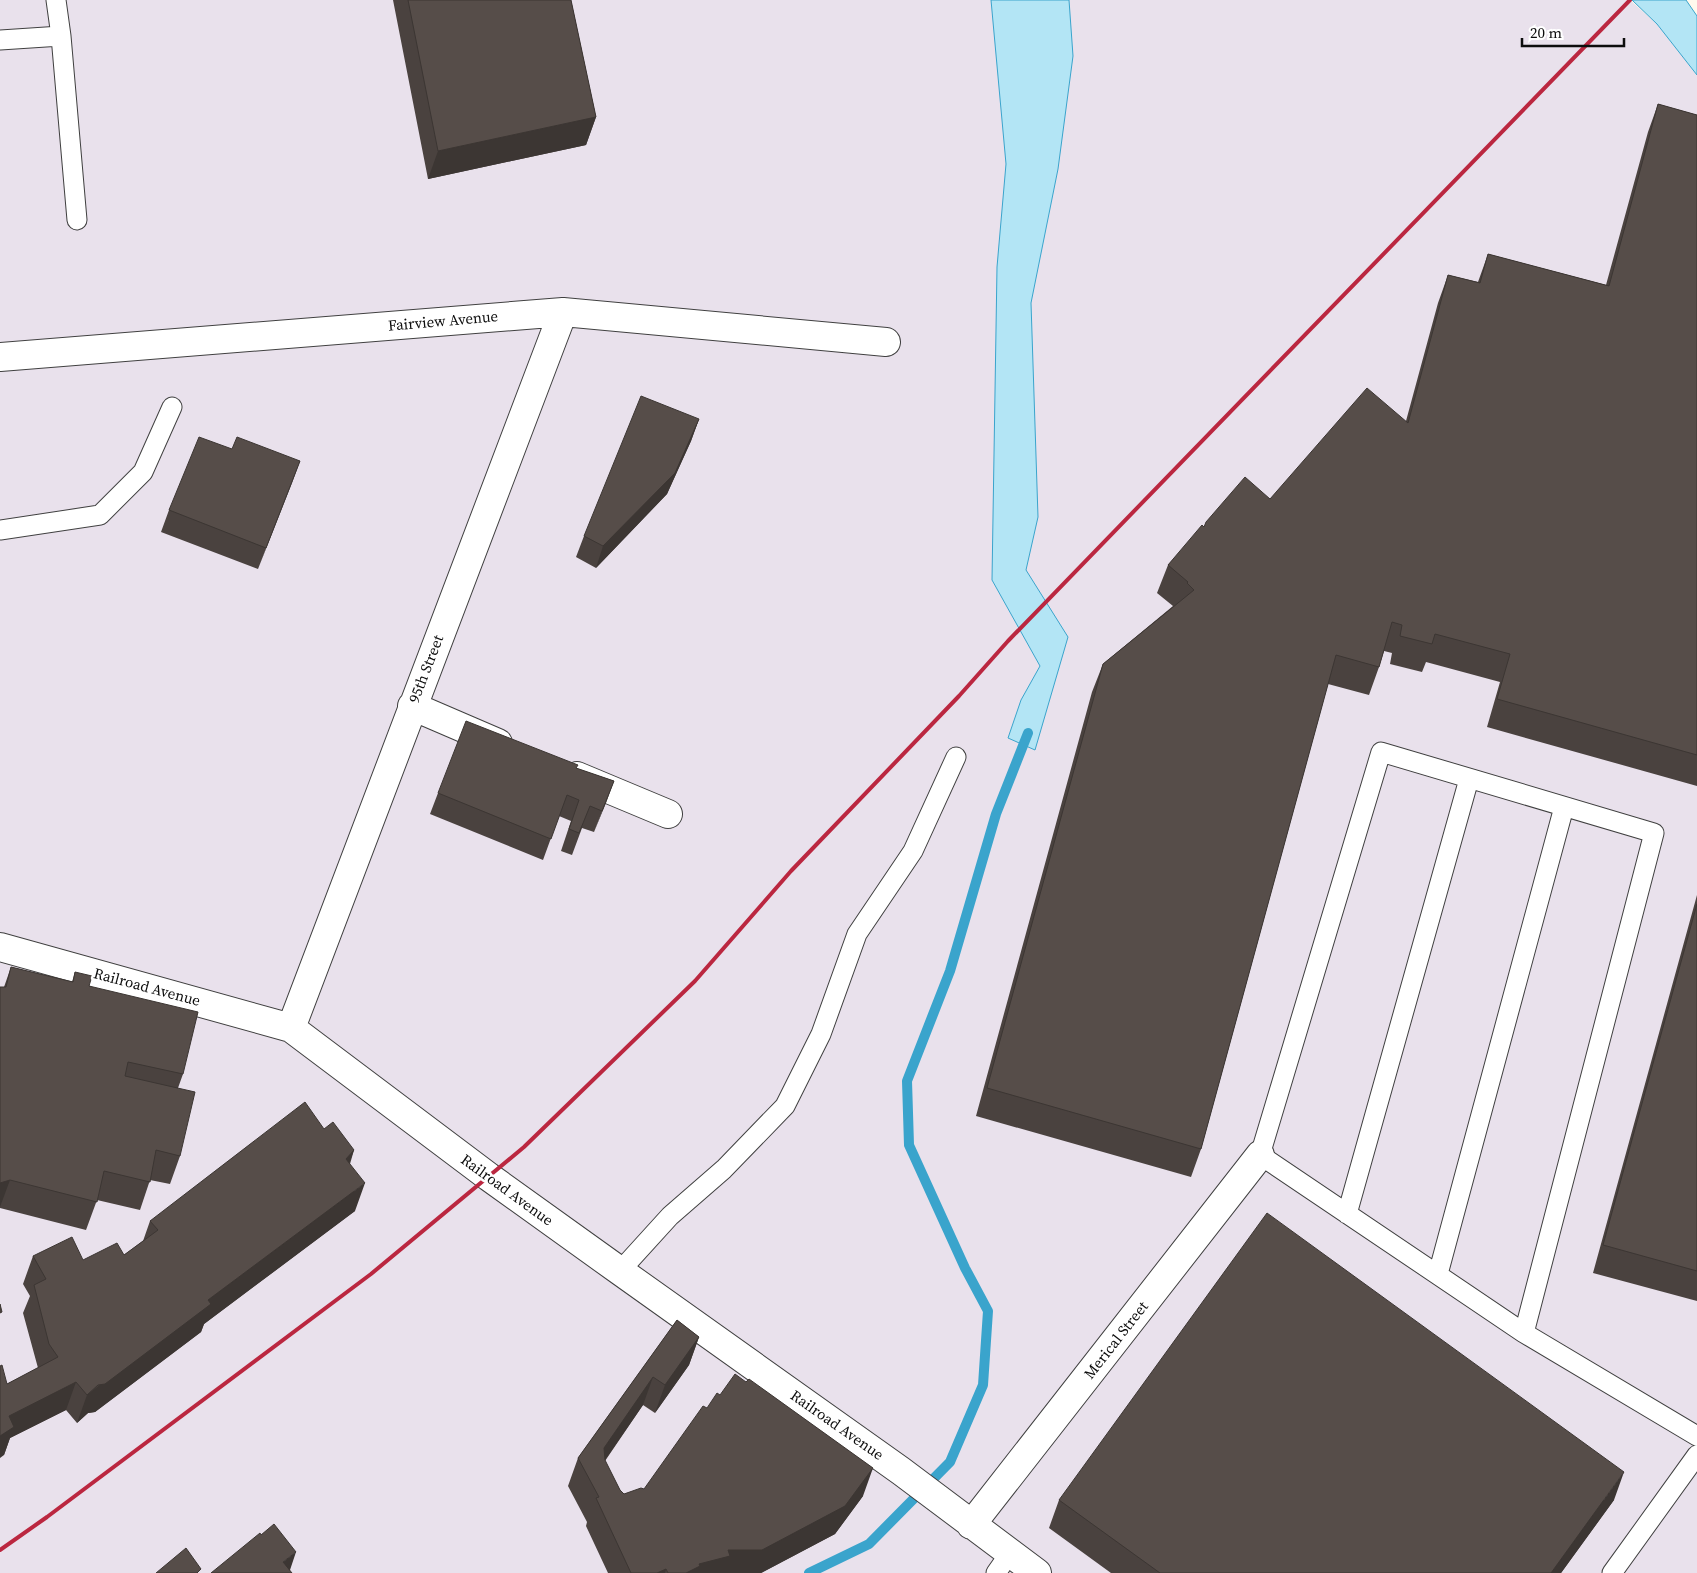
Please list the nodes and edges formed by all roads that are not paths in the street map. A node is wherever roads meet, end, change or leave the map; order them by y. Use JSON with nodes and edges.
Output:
{"nodes":[{"id":1,"x":56,"y":0,"type":"edge"},
{"id":2,"x":61,"y":36,"type":"junction"},
{"id":3,"x":0,"y":40,"type":"edge"},
{"id":4,"x":77,"y":220,"type":"dead end"},
{"id":5,"x":563,"y":312,"type":"junction"},
{"id":6,"x":886,"y":342,"type":"dead end"},
{"id":7,"x":0,"y":357,"type":"edge"},
{"id":8,"x":172,"y":407,"type":"dead end"},
{"id":9,"x":0,"y":530,"type":"edge"},
{"id":10,"x":412,"y":706,"type":"junction"},
{"id":11,"x":522,"y":753,"type":"edge"},
{"id":12,"x":956,"y":757,"type":"dead end"},
{"id":13,"x":558,"y":768,"type":"edge"},
{"id":14,"x":1469,"y":778,"type":"junction"},
{"id":15,"x":1564,"y":807,"type":"junction"},
{"id":16,"x":668,"y":814,"type":"dead end"},
{"id":17,"x":0,"y":947,"type":"edge"},
{"id":18,"x":291,"y":1028,"type":"junction"},
{"id":19,"x":1260,"y":1155,"type":"junction"},
{"id":20,"x":1347,"y":1214,"type":"junction"},
{"id":21,"x":620,"y":1272,"type":"junction"},
{"id":22,"x":1438,"y":1274,"type":"junction"},
{"id":23,"x":1524,"y":1333,"type":"junction"},
{"id":24,"x":1697,"y":1436,"type":"edge"},
{"id":25,"x":1697,"y":1455,"type":"edge"},
{"id":26,"x":971,"y":1525,"type":"junction"},
{"id":27,"x":1003,"y":1563,"type":"edge"},
{"id":28,"x":1037,"y":1573,"type":"edge"},
{"id":29,"x":1612,"y":1573,"type":"edge"}],
"edges":[{"from":1,"to":2,"type":"lane"},
{"from":2,"to":3,"type":"lane"},
{"from":2,"to":4,"type":"lane"},
{"from":5,"to":6,"type":"street","name":"Fairview Avenue"},
{"from":5,"to":7,"type":"street","name":"Fairview Avenue"},
{"from":5,"to":10,"type":"street","name":"95th Street"},
{"from":8,"to":9,"type":"lane"},
{"from":10,"to":11,"type":"street"},
{"from":10,"to":18,"type":"street","name":"95th Street"},
{"from":12,"to":21,"type":"lane"},
{"from":13,"to":16,"type":"street"},
{"from":14,"to":15,"type":"lane"},
{"from":14,"to":19,"type":"lane"},
{"from":14,"to":20,"type":"lane"},
{"from":15,"to":22,"type":"lane"},
{"from":15,"to":23,"type":"lane"},
{"from":17,"to":18,"type":"street","name":"Railroad Avenue"},
{"from":18,"to":21,"type":"street","name":"Railroad Avenue"},
{"from":19,"to":20,"type":"lane"},
{"from":19,"to":26,"type":"street","name":"Merical Street"},
{"from":20,"to":22,"type":"lane"},
{"from":21,"to":26,"type":"street","name":"Railroad Avenue"},
{"from":22,"to":23,"type":"lane"},
{"from":23,"to":24,"type":"lane"},
{"from":25,"to":29,"type":"lane"},
{"from":26,"to":27,"type":"street"},
{"from":27,"to":28,"type":"street"}]}
